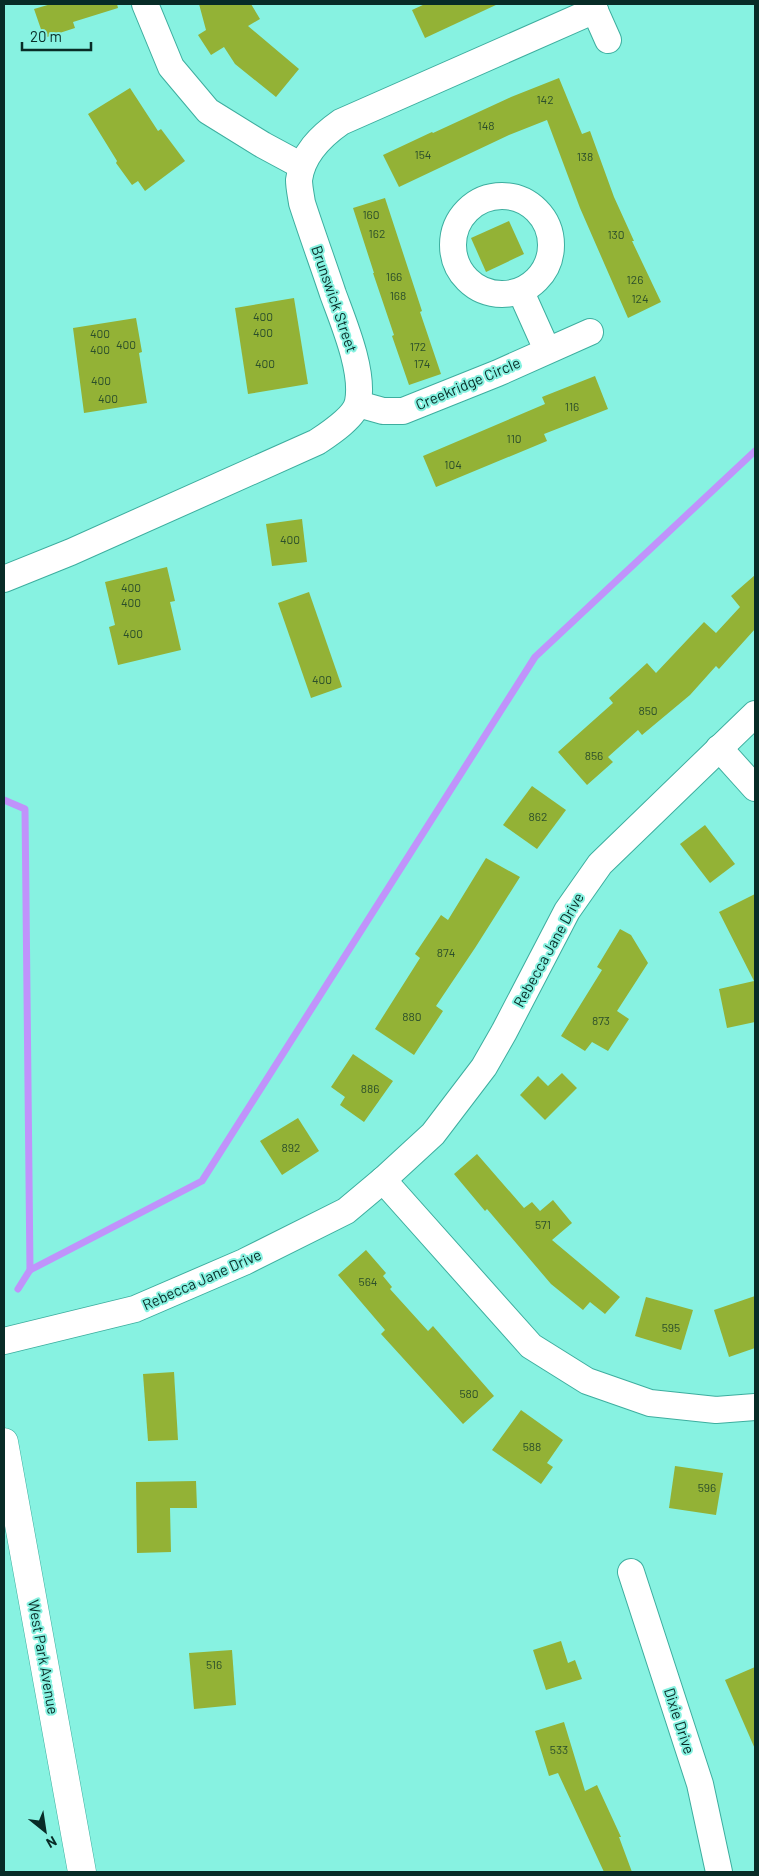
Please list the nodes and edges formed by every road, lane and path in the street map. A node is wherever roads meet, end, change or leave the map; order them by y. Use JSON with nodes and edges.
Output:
{"nodes":[{"id":1,"x":144,"y":4,"type":"edge"},
{"id":2,"x":594,"y":7,"type":"edge"},
{"id":3,"x":608,"y":40,"type":"dead end"},
{"id":4,"x":302,"y":166,"type":"junction"},
{"id":5,"x":521,"y":292,"type":"dead end"},
{"id":6,"x":590,"y":332,"type":"dead end"},
{"id":7,"x":547,"y":350,"type":"junction"},
{"id":8,"x":358,"y":404,"type":"junction"},
{"id":9,"x":4,"y":579,"type":"edge"},
{"id":10,"x":755,"y":714,"type":"edge"},
{"id":11,"x":719,"y":748,"type":"junction"},
{"id":12,"x":755,"y":788,"type":"edge"},
{"id":13,"x":383,"y":1180,"type":"junction"},
{"id":14,"x":4,"y":1341,"type":"edge"},
{"id":15,"x":755,"y":1407,"type":"edge"},
{"id":16,"x":4,"y":1442,"type":"edge"},
{"id":17,"x":631,"y":1572,"type":"dead end"},
{"id":18,"x":82,"y":1872,"type":"edge"},
{"id":19,"x":719,"y":1872,"type":"edge"}],
"edges":[{"from":1,"to":4,"type":"street"},
{"from":2,"to":3,"type":"street"},
{"from":2,"to":4,"type":"street","name":"Brunswick Street"},
{"from":4,"to":8,"type":"street","name":"Brunswick Street"},
{"from":5,"to":7,"type":"street"},
{"from":6,"to":7,"type":"street","name":"Creekridge Circle"},
{"from":7,"to":8,"type":"street","name":"Creekridge Circle"},
{"from":8,"to":9,"type":"street"},
{"from":10,"to":11,"type":"street","name":"Rebecca Jane Drive"},
{"from":11,"to":12,"type":"street"},
{"from":11,"to":13,"type":"street","name":"Rebecca Jane Drive"},
{"from":13,"to":14,"type":"street","name":"Rebecca Jane Drive"},
{"from":13,"to":15,"type":"street"},
{"from":16,"to":18,"type":"main road","name":"West Park Avenue"},
{"from":17,"to":19,"type":"street","name":"Dixie Drive"}]}
